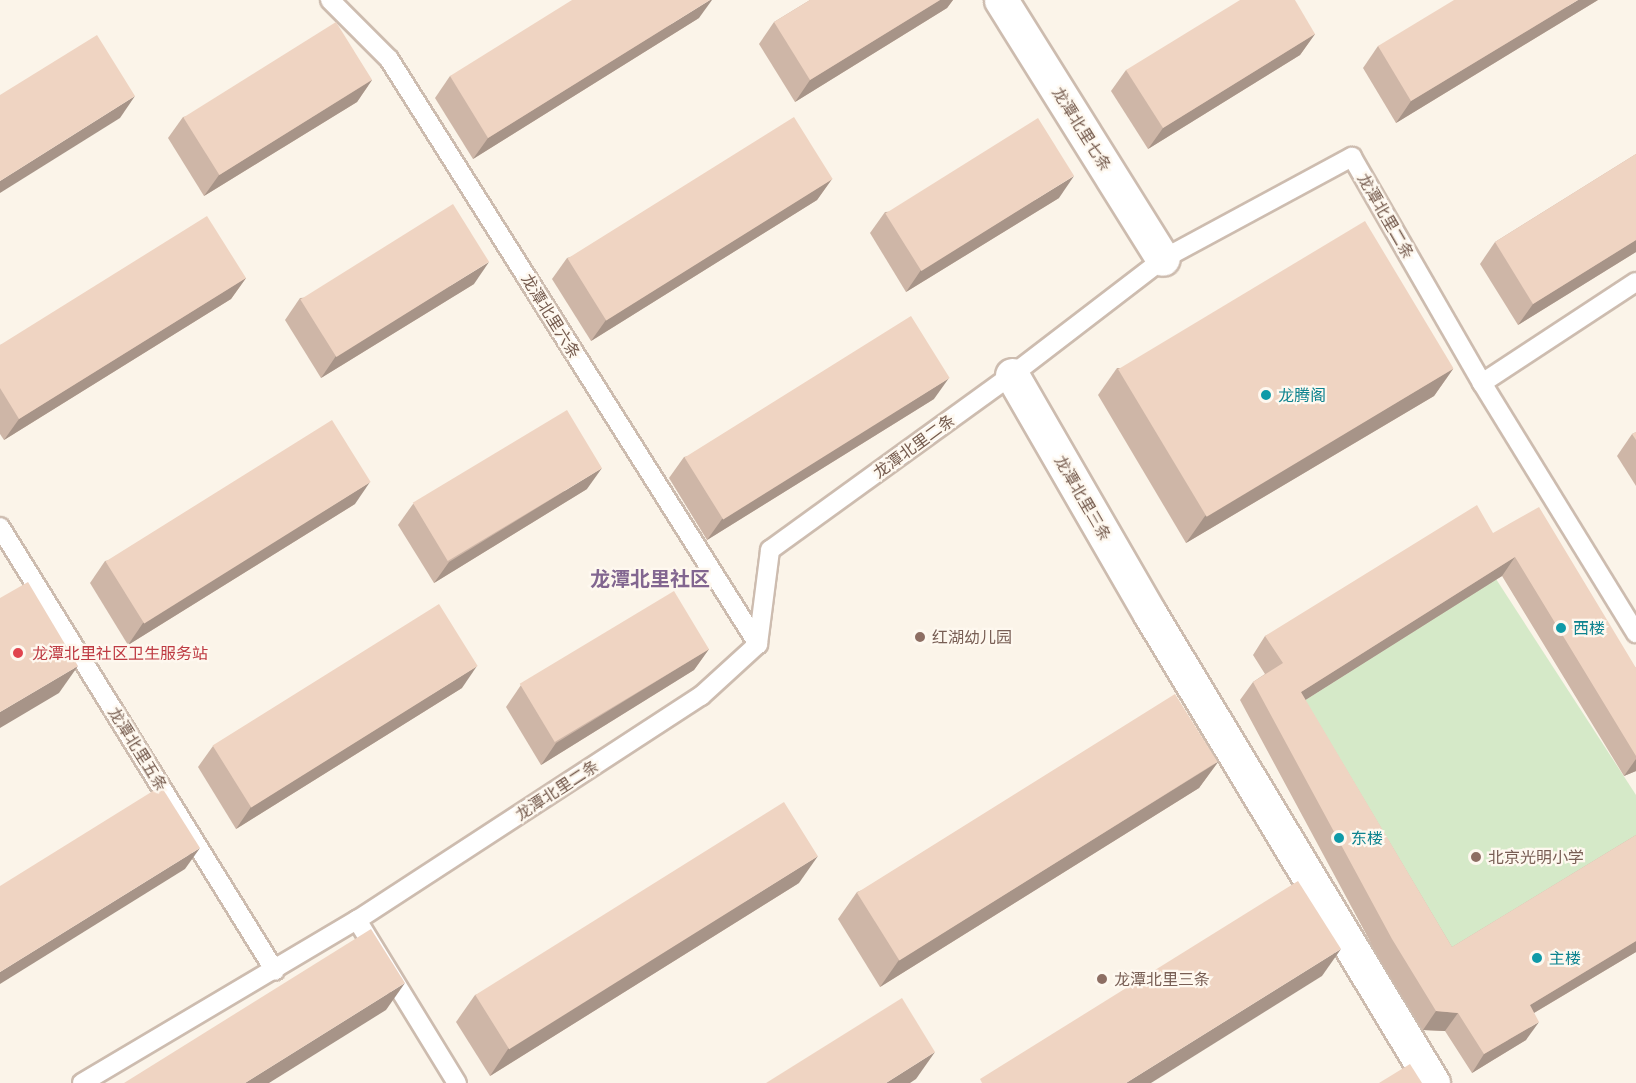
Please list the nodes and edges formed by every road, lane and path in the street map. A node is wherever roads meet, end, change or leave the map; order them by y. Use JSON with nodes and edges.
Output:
{"nodes":[{"id":1,"x":330,"y":0,"type":"edge"},
{"id":2,"x":1002,"y":0,"type":"edge"},
{"id":3,"x":1162,"y":259,"type":"junction"},
{"id":4,"x":1636,"y":282,"type":"edge"},
{"id":5,"x":1012,"y":375,"type":"junction"},
{"id":6,"x":1482,"y":383,"type":"junction"},
{"id":7,"x":0,"y":527,"type":"edge"},
{"id":8,"x":1636,"y":633,"type":"edge"},
{"id":9,"x":758,"y":644,"type":"junction"},
{"id":10,"x":357,"y":920,"type":"junction"},
{"id":11,"x":275,"y":971,"type":"junction"},
{"id":12,"x":82,"y":1083,"type":"edge"},
{"id":13,"x":457,"y":1083,"type":"edge"},
{"id":14,"x":1433,"y":1083,"type":"edge"}],
"edges":[{"from":1,"to":9,"type":"lane","name":"龙潭北里六条"},
{"from":2,"to":3,"type":"street","name":"龙潭北里七条"},
{"from":3,"to":5,"type":"lane","name":"龙潭北里二条"},
{"from":3,"to":6,"type":"lane","name":"龙潭北里二条"},
{"from":4,"to":6,"type":"lane"},
{"from":5,"to":9,"type":"lane","name":"龙潭北里二条"},
{"from":5,"to":14,"type":"street","name":"龙潭北里三条"},
{"from":6,"to":8,"type":"lane","name":"龙潭北里二条"},
{"from":7,"to":11,"type":"lane","name":"龙潭北里五条"},
{"from":9,"to":10,"type":"lane","name":"龙潭北里二条"},
{"from":10,"to":11,"type":"lane","name":"龙潭北里二条"},
{"from":10,"to":13,"type":"lane"},
{"from":11,"to":12,"type":"lane","name":"龙潭北里二条"}]}
